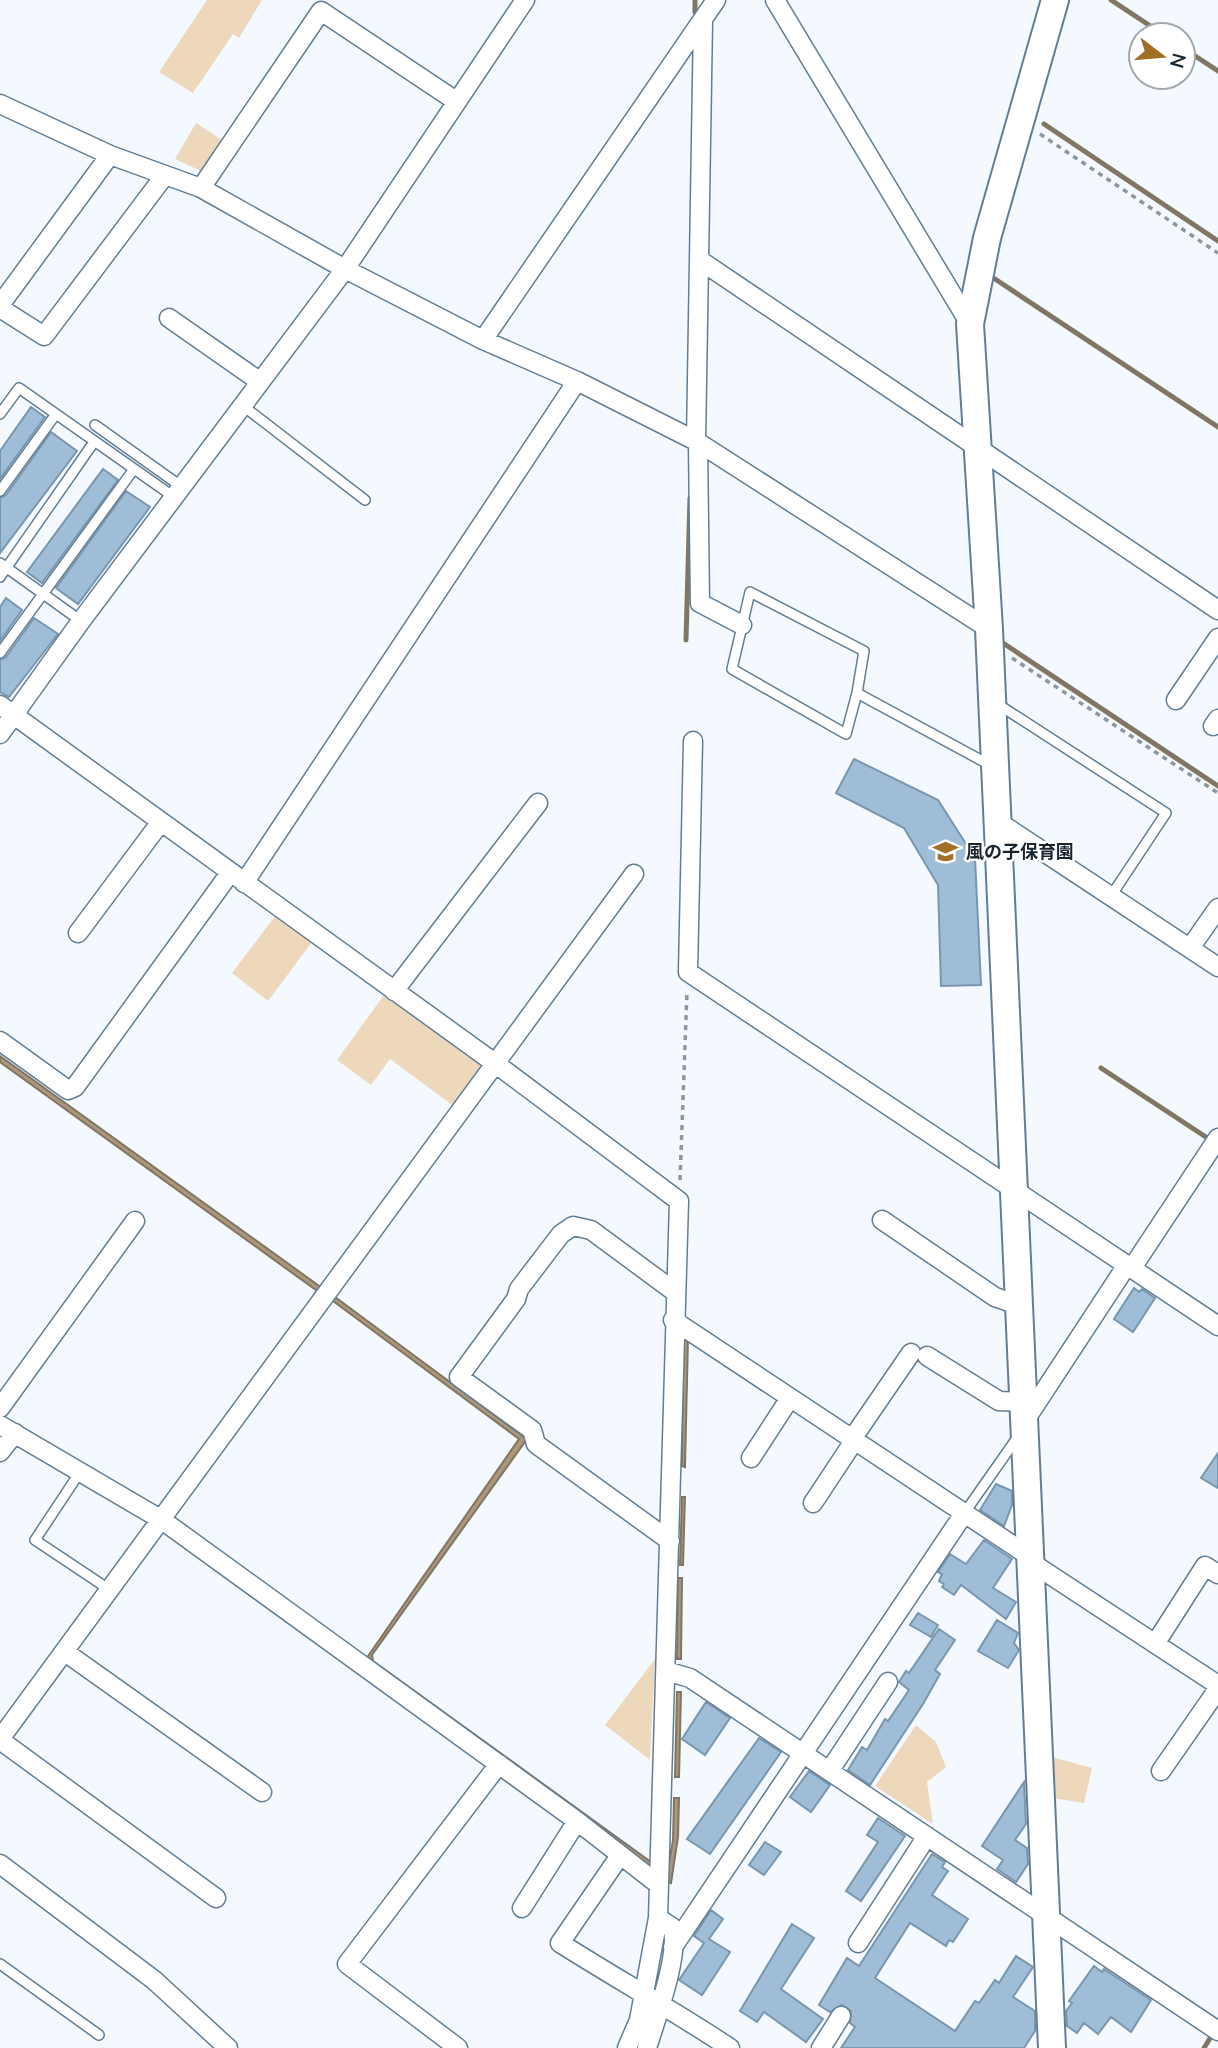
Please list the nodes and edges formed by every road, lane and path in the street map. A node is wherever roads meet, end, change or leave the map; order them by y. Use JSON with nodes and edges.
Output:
{"nodes":[{"id":1,"x":524,"y":0,"type":"edge"},
{"id":2,"x":716,"y":0,"type":"edge"},
{"id":3,"x":775,"y":0,"type":"edge"},
{"id":4,"x":1055,"y":0,"type":"edge"},
{"id":5,"x":325,"y":6,"type":"edge"},
{"id":6,"x":703,"y":20,"type":"junction"},
{"id":7,"x":456,"y":101,"type":"junction"},
{"id":8,"x":0,"y":104,"type":"edge"},
{"id":9,"x":1021,"y":121,"type":"junction"},
{"id":10,"x":110,"y":155,"type":"junction"},
{"id":11,"x":165,"y":175,"type":"junction"},
{"id":12,"x":201,"y":188,"type":"junction"},
{"id":13,"x":1218,"y":253,"type":"edge"},
{"id":14,"x":701,"y":261,"type":"junction"},
{"id":15,"x":345,"y":269,"type":"junction"},
{"id":16,"x":0,"y":306,"type":"edge"},
{"id":17,"x":169,"y":318,"type":"dead end"},
{"id":18,"x":970,"y":324,"type":"junction"},
{"id":19,"x":483,"y":340,"type":"junction"},
{"id":20,"x":577,"y":380,"type":"junction"},
{"id":21,"x":259,"y":381,"type":"junction"},
{"id":22,"x":242,"y":405,"type":"junction"},
{"id":23,"x":0,"y":414,"type":"edge"},
{"id":24,"x":56,"y":414,"type":"junction"},
{"id":25,"x":95,"y":425,"type":"dead end"},
{"id":26,"x":94,"y":442,"type":"junction"},
{"id":27,"x":697,"y":442,"type":"junction"},
{"id":28,"x":977,"y":448,"type":"junction"},
{"id":29,"x":134,"y":469,"type":"junction"},
{"id":30,"x":0,"y":491,"type":"edge"},
{"id":31,"x":178,"y":492,"type":"junction"},
{"id":32,"x":365,"y":500,"type":"dead end"},
{"id":33,"x":3,"y":566,"type":"edge"},
{"id":34,"x":0,"y":577,"type":"edge"},
{"id":35,"x":42,"y":594,"type":"junction"},
{"id":36,"x":1218,"y":610,"type":"edge"},
{"id":37,"x":80,"y":621,"type":"junction"},
{"id":38,"x":742,"y":625,"type":"junction"},
{"id":39,"x":989,"y":636,"type":"junction"},
{"id":40,"x":1218,"y":638,"type":"edge"},
{"id":41,"x":0,"y":653,"type":"edge"},
{"id":42,"x":857,"y":693,"type":"junction"},
{"id":43,"x":1176,"y":699,"type":"dead end"},
{"id":44,"x":992,"y":701,"type":"junction"},
{"id":45,"x":7,"y":710,"type":"edge"},
{"id":46,"x":0,"y":734,"type":"edge"},
{"id":47,"x":693,"y":741,"type":"dead end"},
{"id":48,"x":994,"y":768,"type":"junction"},
{"id":49,"x":1218,"y":793,"type":"edge"},
{"id":50,"x":538,"y":803,"type":"dead end"},
{"id":51,"x":997,"y":821,"type":"junction"},
{"id":52,"x":160,"y":822,"type":"junction"},
{"id":53,"x":634,"y":874,"type":"dead end"},
{"id":54,"x":237,"y":878,"type":"junction"},
{"id":55,"x":1111,"y":896,"type":"junction"},
{"id":56,"x":1218,"y":908,"type":"edge"},
{"id":57,"x":78,"y":933,"type":"dead end"},
{"id":58,"x":1190,"y":948,"type":"junction"},
{"id":59,"x":1218,"y":967,"type":"edge"},
{"id":60,"x":688,"y":972,"type":"junction"},
{"id":61,"x":394,"y":991,"type":"junction"},
{"id":62,"x":0,"y":1041,"type":"edge"},
{"id":63,"x":496,"y":1064,"type":"junction"},
{"id":64,"x":1218,"y":1139,"type":"edge"},
{"id":65,"x":1014,"y":1189,"type":"junction"},
{"id":66,"x":679,"y":1201,"type":"junction"},
{"id":67,"x":135,"y":1220,"type":"dead end"},
{"id":68,"x":881,"y":1220,"type":"dead end"},
{"id":69,"x":1129,"y":1266,"type":"junction"},
{"id":70,"x":675,"y":1292,"type":"junction"},
{"id":71,"x":1018,"y":1305,"type":"junction"},
{"id":72,"x":673,"y":1320,"type":"junction"},
{"id":73,"x":1218,"y":1326,"type":"edge"},
{"id":74,"x":790,"y":1398,"type":"junction"},
{"id":75,"x":0,"y":1408,"type":"edge"},
{"id":76,"x":1022,"y":1419,"type":"junction"},
{"id":77,"x":7,"y":1429,"type":"edge"},
{"id":78,"x":853,"y":1440,"type":"junction"},
{"id":79,"x":0,"y":1452,"type":"edge"},
{"id":80,"x":751,"y":1458,"type":"dead end"},
{"id":81,"x":80,"y":1472,"type":"junction"},
{"id":82,"x":813,"y":1503,"type":"dead end"},
{"id":83,"x":963,"y":1515,"type":"junction"},
{"id":84,"x":162,"y":1520,"type":"junction"},
{"id":85,"x":670,"y":1541,"type":"junction"},
{"id":86,"x":1029,"y":1559,"type":"junction"},
{"id":87,"x":1218,"y":1574,"type":"edge"},
{"id":88,"x":110,"y":1590,"type":"junction"},
{"id":89,"x":1155,"y":1644,"type":"junction"},
{"id":90,"x":65,"y":1651,"type":"junction"},
{"id":91,"x":666,"y":1671,"type":"junction"},
{"id":92,"x":888,"y":1682,"type":"dead end"},
{"id":93,"x":1218,"y":1687,"type":"edge"},
{"id":94,"x":0,"y":1740,"type":"edge"},
{"id":95,"x":804,"y":1753,"type":"junction"},
{"id":96,"x":499,"y":1765,"type":"junction"},
{"id":97,"x":830,"y":1770,"type":"junction"},
{"id":98,"x":1161,"y":1771,"type":"dead end"},
{"id":99,"x":262,"y":1792,"type":"dead end"},
{"id":100,"x":577,"y":1821,"type":"junction"},
{"id":101,"x":927,"y":1836,"type":"junction"},
{"id":102,"x":619,"y":1857,"type":"junction"},
{"id":103,"x":0,"y":1864,"type":"edge"},
{"id":104,"x":659,"y":1885,"type":"junction"},
{"id":105,"x":216,"y":1898,"type":"dead end"},
{"id":106,"x":522,"y":1908,"type":"dead end"},
{"id":107,"x":1046,"y":1917,"type":"junction"},
{"id":108,"x":658,"y":1919,"type":"junction"},
{"id":109,"x":858,"y":1943,"type":"dead end"},
{"id":110,"x":673,"y":1947,"type":"junction"},
{"id":111,"x":0,"y":1964,"type":"edge"},
{"id":112,"x":644,"y":1997,"type":"junction"},
{"id":113,"x":662,"y":2003,"type":"junction"},
{"id":114,"x":841,"y":2016,"type":"dead end"},
{"id":115,"x":1218,"y":2031,"type":"edge"},
{"id":116,"x":99,"y":2035,"type":"dead end"},
{"id":117,"x":228,"y":2048,"type":"edge"},
{"id":118,"x":458,"y":2048,"type":"edge"},
{"id":119,"x":627,"y":2048,"type":"edge"},
{"id":120,"x":647,"y":2048,"type":"edge"},
{"id":121,"x":730,"y":2048,"type":"edge"},
{"id":122,"x":821,"y":2048,"type":"edge"},
{"id":123,"x":1052,"y":2048,"type":"edge"}],
"edges":[{"from":1,"to":7,"type":"street"},
{"from":2,"to":6,"type":"street"},
{"from":3,"to":18,"type":"street"},
{"from":4,"to":9,"type":"street"},
{"from":5,"to":7,"type":"street"},
{"from":5,"to":12,"type":"street"},
{"from":6,"to":14,"type":"street"},
{"from":6,"to":19,"type":"street"},
{"from":7,"to":15,"type":"street"},
{"from":8,"to":10,"type":"street"},
{"from":9,"to":13,"type":"path"},
{"from":9,"to":18,"type":"street"},
{"from":10,"to":11,"type":"street"},
{"from":10,"to":16,"type":"street"},
{"from":11,"to":12,"type":"street"},
{"from":11,"to":16,"type":"street"},
{"from":12,"to":15,"type":"street"},
{"from":14,"to":27,"type":"street"},
{"from":14,"to":28,"type":"street"},
{"from":15,"to":19,"type":"street"},
{"from":15,"to":21,"type":"street"},
{"from":17,"to":21,"type":"street"},
{"from":18,"to":28,"type":"street"},
{"from":19,"to":20,"type":"street"},
{"from":20,"to":27,"type":"street"},
{"from":20,"to":54,"type":"street"},
{"from":21,"to":22,"type":"street"},
{"from":22,"to":31,"type":"street"},
{"from":22,"to":32,"type":"lane"},
{"from":23,"to":24,"type":"lane"},
{"from":24,"to":26,"type":"lane"},
{"from":24,"to":30,"type":"lane"},
{"from":25,"to":31,"type":"lane"},
{"from":26,"to":29,"type":"lane"},
{"from":26,"to":33,"type":"lane"},
{"from":27,"to":38,"type":"street"},
{"from":27,"to":39,"type":"street"},
{"from":28,"to":36,"type":"street"},
{"from":28,"to":39,"type":"street"},
{"from":29,"to":31,"type":"lane"},
{"from":29,"to":35,"type":"lane"},
{"from":31,"to":37,"type":"street"},
{"from":33,"to":34,"type":"lane"},
{"from":33,"to":35,"type":"lane"},
{"from":35,"to":37,"type":"lane"},
{"from":35,"to":41,"type":"lane"},
{"from":37,"to":45,"type":"street"},
{"from":38,"to":42,"type":"lane"},
{"from":38,"to":42,"type":"lane"},
{"from":39,"to":44,"type":"street"},
{"from":39,"to":49,"type":"path"},
{"from":40,"to":43,"type":"street"},
{"from":42,"to":48,"type":"lane"},
{"from":44,"to":48,"type":"street"},
{"from":44,"to":55,"type":"lane"},
{"from":45,"to":46,"type":"street"},
{"from":45,"to":52,"type":"street"},
{"from":47,"to":60,"type":"street"},
{"from":48,"to":51,"type":"street"},
{"from":50,"to":61,"type":"street"},
{"from":51,"to":55,"type":"street"},
{"from":51,"to":65,"type":"street"},
{"from":52,"to":54,"type":"street"},
{"from":52,"to":57,"type":"street"},
{"from":53,"to":63,"type":"street"},
{"from":54,"to":61,"type":"street"},
{"from":54,"to":62,"type":"street"},
{"from":55,"to":58,"type":"street"},
{"from":56,"to":58,"type":"street"},
{"from":58,"to":59,"type":"street"},
{"from":60,"to":65,"type":"street"},
{"from":60,"to":66,"type":"path"},
{"from":61,"to":63,"type":"street"},
{"from":63,"to":66,"type":"street"},
{"from":63,"to":84,"type":"street"},
{"from":64,"to":69,"type":"street"},
{"from":65,"to":69,"type":"street"},
{"from":65,"to":71,"type":"street"},
{"from":66,"to":70,"type":"street"},
{"from":67,"to":75,"type":"street"},
{"from":68,"to":71,"type":"street"},
{"from":69,"to":73,"type":"street"},
{"from":69,"to":76,"type":"street"},
{"from":70,"to":72,"type":"street"},
{"from":70,"to":85,"type":"street"},
{"from":71,"to":76,"type":"street"},
{"from":72,"to":74,"type":"street"},
{"from":72,"to":85,"type":"street"},
{"from":74,"to":78,"type":"street"},
{"from":74,"to":80,"type":"street"},
{"from":76,"to":78,"type":"street"},
{"from":76,"to":83,"type":"lane"},
{"from":76,"to":86,"type":"street"},
{"from":77,"to":79,"type":"street"},
{"from":77,"to":81,"type":"street"},
{"from":78,"to":82,"type":"street"},
{"from":78,"to":83,"type":"street"},
{"from":81,"to":84,"type":"street"},
{"from":81,"to":88,"type":"lane"},
{"from":83,"to":86,"type":"street"},
{"from":83,"to":95,"type":"street"},
{"from":84,"to":88,"type":"street"},
{"from":84,"to":96,"type":"street"},
{"from":85,"to":91,"type":"street"},
{"from":86,"to":89,"type":"street"},
{"from":86,"to":107,"type":"street"},
{"from":87,"to":89,"type":"street"},
{"from":88,"to":90,"type":"street"},
{"from":89,"to":93,"type":"street"},
{"from":90,"to":94,"type":"street"},
{"from":90,"to":99,"type":"street"},
{"from":91,"to":95,"type":"street"},
{"from":91,"to":104,"type":"street"},
{"from":92,"to":97,"type":"street"},
{"from":93,"to":98,"type":"street"},
{"from":94,"to":105,"type":"street"},
{"from":95,"to":97,"type":"street"},
{"from":95,"to":110,"type":"street"},
{"from":96,"to":100,"type":"street"},
{"from":96,"to":118,"type":"street"},
{"from":97,"to":101,"type":"street"},
{"from":100,"to":102,"type":"street"},
{"from":100,"to":106,"type":"street"},
{"from":101,"to":107,"type":"street"},
{"from":101,"to":109,"type":"street"},
{"from":102,"to":104,"type":"street"},
{"from":102,"to":112,"type":"street"},
{"from":103,"to":117,"type":"street"},
{"from":104,"to":108,"type":"street"},
{"from":107,"to":115,"type":"street"},
{"from":107,"to":123,"type":"street"},
{"from":108,"to":110,"type":"street"},
{"from":108,"to":112,"type":"street"},
{"from":110,"to":113,"type":"street"},
{"from":111,"to":116,"type":"lane"},
{"from":112,"to":113,"type":"street"},
{"from":112,"to":119,"type":"street"},
{"from":113,"to":120,"type":"street"},
{"from":113,"to":121,"type":"street"},
{"from":114,"to":122,"type":"street"}]}
